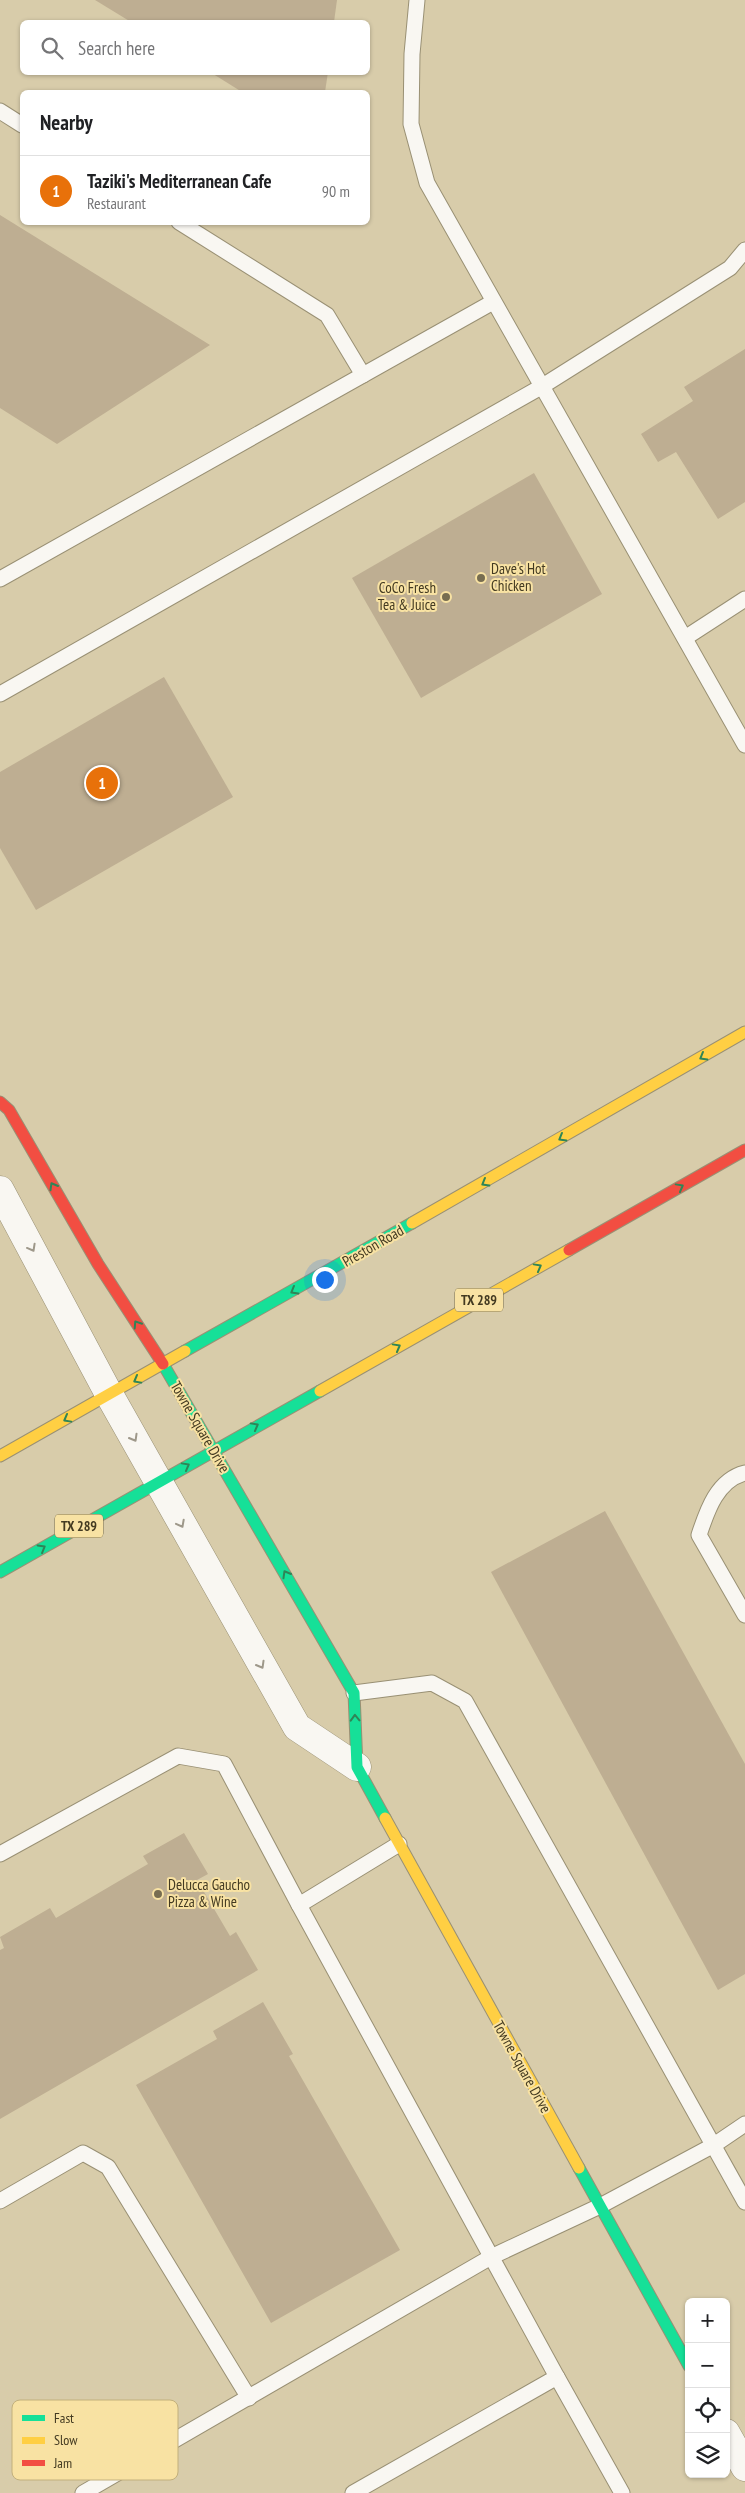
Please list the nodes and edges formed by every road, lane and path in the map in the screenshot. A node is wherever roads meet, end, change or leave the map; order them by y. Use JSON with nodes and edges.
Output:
{"nodes":[{"id":1,"x":417,"y":0,"type":"edge"},
{"id":2,"x":0,"y":111,"type":"edge"},
{"id":3,"x":20,"y":124,"type":"edge"},
{"id":4,"x":184,"y":225,"type":"edge"},
{"id":5,"x":745,"y":250,"type":"edge"},
{"id":6,"x":493,"y":302,"type":"junction"},
{"id":7,"x":363,"y":375,"type":"junction"},
{"id":8,"x":541,"y":388,"type":"junction"},
{"id":9,"x":0,"y":579,"type":"edge"},
{"id":10,"x":745,"y":599,"type":"edge"},
{"id":11,"x":685,"y":638,"type":"junction"},
{"id":12,"x":0,"y":694,"type":"edge"},
{"id":13,"x":745,"y":745,"type":"edge"},
{"id":14,"x":745,"y":1032,"type":"edge"},
{"id":15,"x":0,"y":1102,"type":"edge"},
{"id":16,"x":745,"y":1150,"type":"edge"},
{"id":17,"x":0,"y":1190,"type":"edge"},
{"id":18,"x":164,"y":1365,"type":"junction"},
{"id":19,"x":110,"y":1396,"type":"junction"},
{"id":20,"x":213,"y":1450,"type":"junction"},
{"id":21,"x":0,"y":1456,"type":"edge"},
{"id":22,"x":745,"y":1473,"type":"edge"},
{"id":23,"x":158,"y":1481,"type":"junction"},
{"id":24,"x":0,"y":1572,"type":"edge"},
{"id":25,"x":745,"y":1615,"type":"edge"},
{"id":26,"x":354,"y":1693,"type":"junction"},
{"id":27,"x":357,"y":1767,"type":"junction"},
{"id":28,"x":399,"y":1844,"type":"junction"},
{"id":29,"x":0,"y":1854,"type":"edge"},
{"id":30,"x":299,"y":1905,"type":"junction"},
{"id":31,"x":745,"y":2124,"type":"edge"},
{"id":32,"x":714,"y":2145,"type":"junction"},
{"id":33,"x":0,"y":2201,"type":"edge"},
{"id":34,"x":745,"y":2202,"type":"edge"},
{"id":35,"x":600,"y":2206,"type":"junction"},
{"id":36,"x":491,"y":2257,"type":"junction"},
{"id":37,"x":685,"y":2359,"type":"edge"},
{"id":38,"x":557,"y":2377,"type":"junction"},
{"id":39,"x":249,"y":2398,"type":"junction"},
{"id":40,"x":178,"y":2439,"type":"edge"},
{"id":41,"x":730,"y":2441,"type":"edge"},
{"id":42,"x":745,"y":2467,"type":"edge"},
{"id":43,"x":106,"y":2480,"type":"edge"},
{"id":44,"x":83,"y":2493,"type":"edge"},
{"id":45,"x":353,"y":2493,"type":"edge"},
{"id":46,"x":622,"y":2493,"type":"edge"}],
"edges":[{"from":1,"to":6,"type":"lane"},
{"from":2,"to":3,"type":"lane"},
{"from":4,"to":7,"type":"lane"},
{"from":5,"to":8,"type":"lane"},
{"from":6,"to":7,"type":"lane"},
{"from":6,"to":8,"type":"lane"},
{"from":7,"to":9,"type":"lane"},
{"from":8,"to":11,"type":"lane"},
{"from":8,"to":12,"type":"lane"},
{"from":10,"to":11,"type":"lane"},
{"from":11,"to":13,"type":"lane"},
{"from":14,"to":18,"type":"main road","name":"Preston Road","one_way":true},
{"from":18,"to":15,"type":"main road","name":"Towne Square Drive","one_way":true},
{"from":20,"to":16,"type":"main road","number":"TX 289","one_way":true},
{"from":17,"to":19,"type":"street","name":"Towne Square Drive","one_way":true},
{"from":18,"to":19,"type":"main road","name":"Preston Road","one_way":true},
{"from":18,"to":20,"type":"main road","name":"Towne Square Drive"},
{"from":19,"to":21,"type":"main road","name":"Preston Road","one_way":true},
{"from":19,"to":23,"type":"street","name":"Towne Square Drive","one_way":true},
{"from":23,"to":20,"type":"main road","number":"TX 289","one_way":true},
{"from":26,"to":20,"type":"main road","name":"Towne Square Drive","one_way":true},
{"from":22,"to":25,"type":"lane"},
{"from":24,"to":23,"type":"main road","number":"TX 289","one_way":true},
{"from":23,"to":27,"type":"street","name":"Towne Square Drive","one_way":true},
{"from":27,"to":26,"type":"main road","name":"Towne Square Drive","one_way":true},
{"from":26,"to":32,"type":"lane"},
{"from":27,"to":28,"type":"main road","name":"Towne Square Drive"},
{"from":28,"to":30,"type":"lane"},
{"from":28,"to":35,"type":"main road","name":"Towne Square Drive"},
{"from":29,"to":30,"type":"lane"},
{"from":30,"to":36,"type":"lane"},
{"from":31,"to":32,"type":"lane"},
{"from":32,"to":34,"type":"lane"},
{"from":32,"to":35,"type":"lane"},
{"from":33,"to":39,"type":"lane"},
{"from":35,"to":36,"type":"lane"},
{"from":35,"to":37,"type":"main road","name":"Towne Square Drive"},
{"from":36,"to":38,"type":"lane"},
{"from":36,"to":39,"type":"lane"},
{"from":38,"to":45,"type":"lane"},
{"from":38,"to":46,"type":"lane"},
{"from":39,"to":40,"type":"lane"},
{"from":41,"to":42,"type":"street"},
{"from":43,"to":44,"type":"lane"}]}
